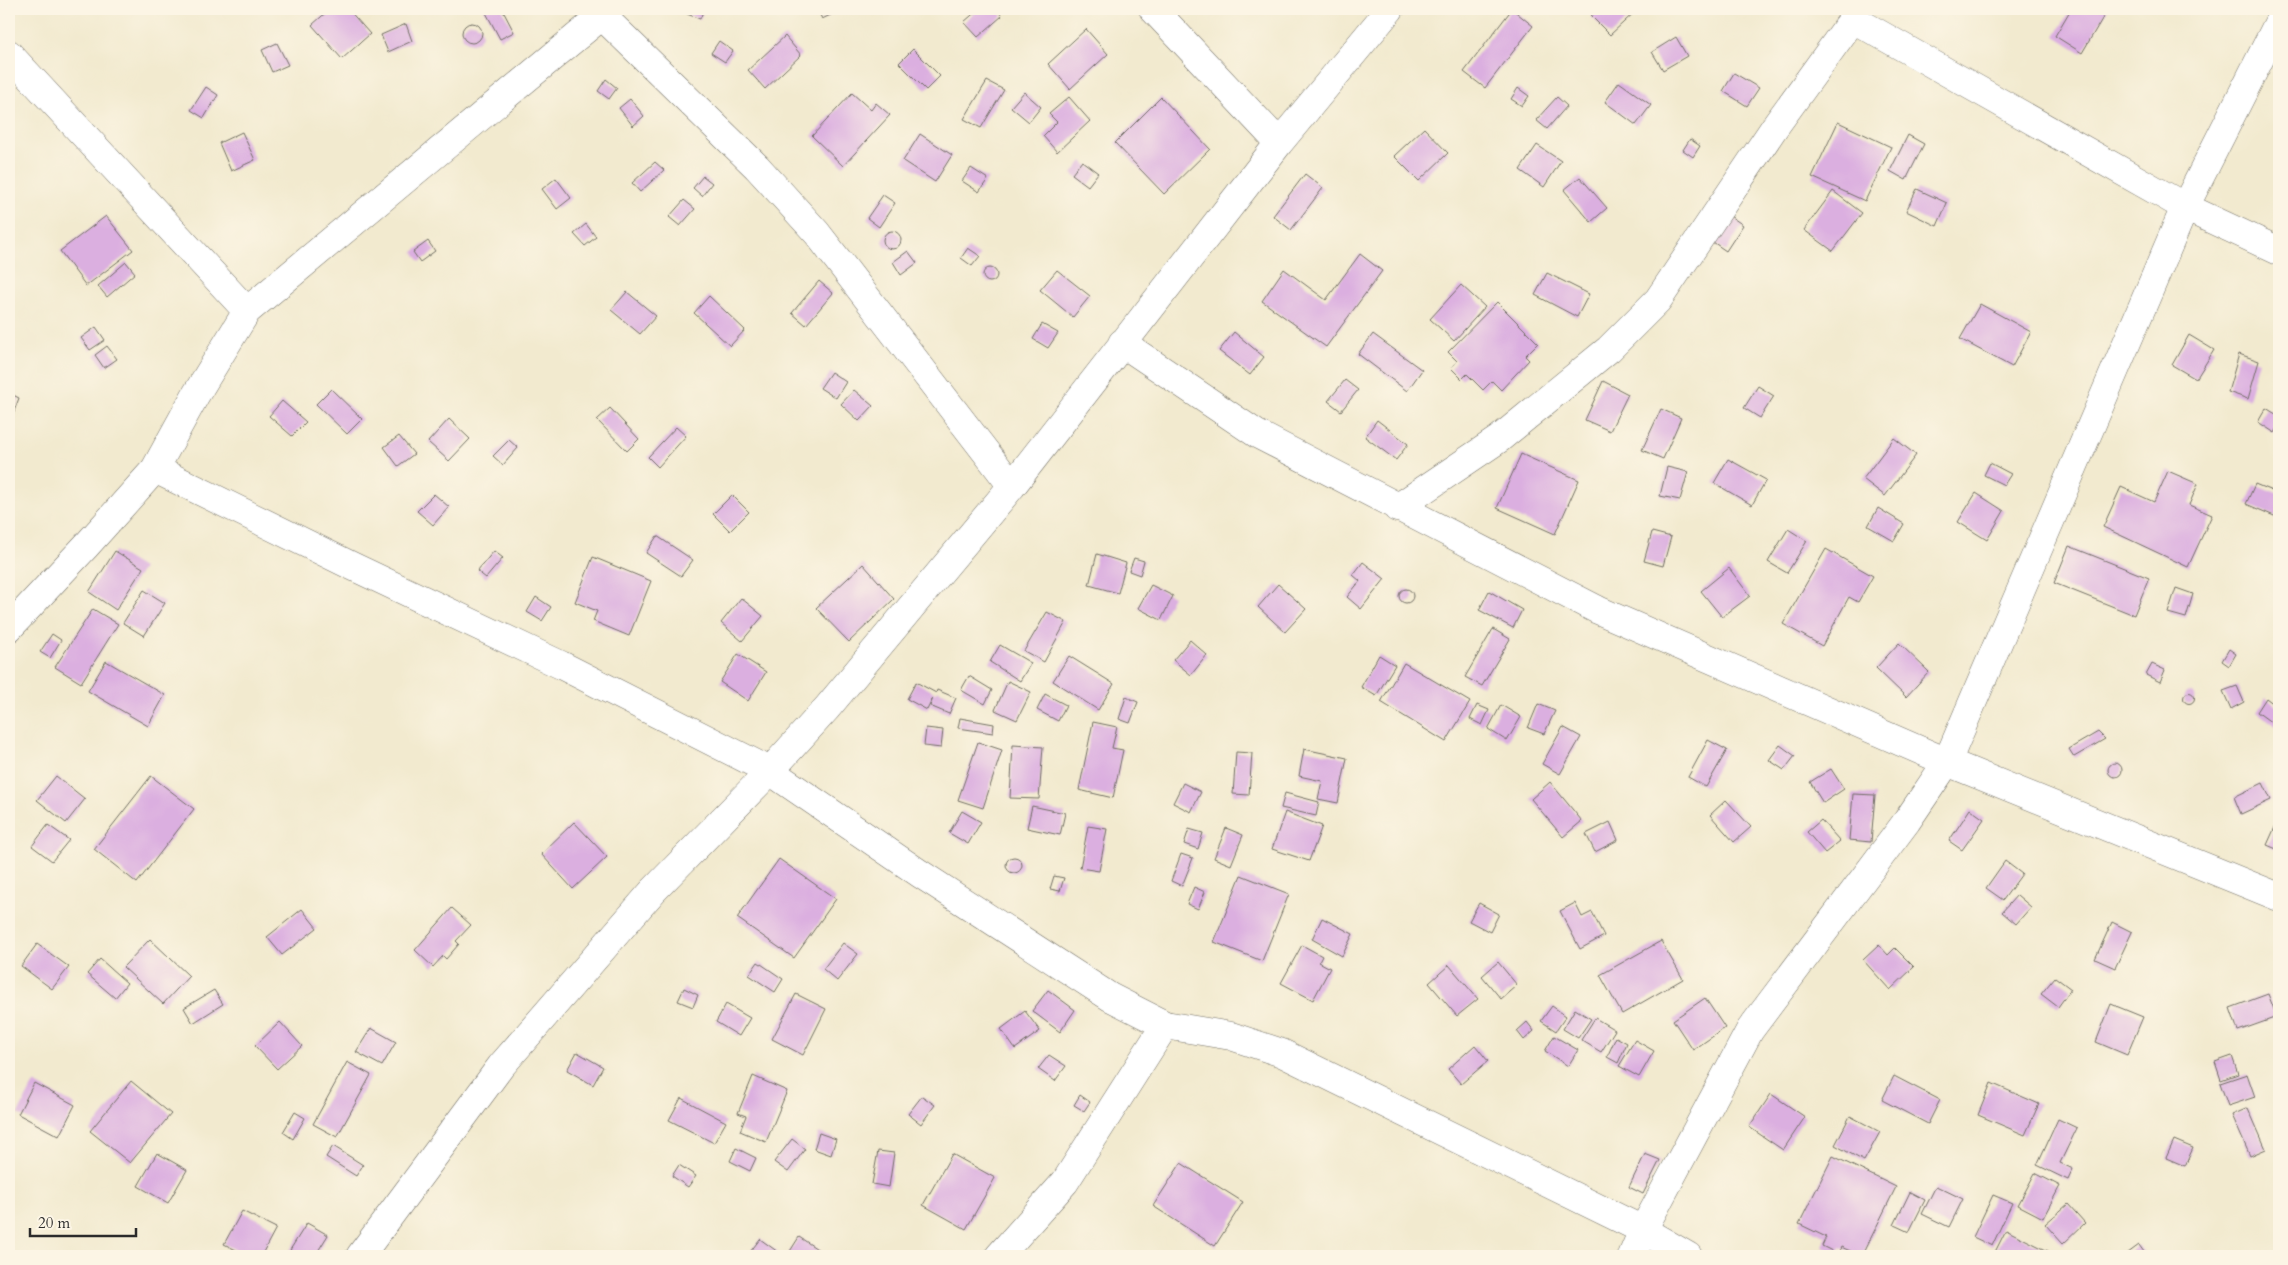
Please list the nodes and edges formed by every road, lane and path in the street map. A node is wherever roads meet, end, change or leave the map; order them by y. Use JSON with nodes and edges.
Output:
{"nodes":[{"id":1,"x":1153,"y":9,"type":"edge"},
{"id":2,"x":1390,"y":9,"type":"edge"},
{"id":3,"x":602,"y":11,"type":"edge"},
{"id":4,"x":1852,"y":14,"type":"edge"},
{"id":5,"x":2279,"y":21,"type":"edge"},
{"id":6,"x":9,"y":54,"type":"edge"},
{"id":7,"x":1279,"y":143,"type":"junction"},
{"id":8,"x":2185,"y":207,"type":"junction"},
{"id":9,"x":2279,"y":252,"type":"edge"},
{"id":10,"x":247,"y":312,"type":"junction"},
{"id":11,"x":1122,"y":344,"type":"junction"},
{"id":12,"x":155,"y":469,"type":"junction"},
{"id":13,"x":1012,"y":486,"type":"junction"},
{"id":14,"x":1397,"y":508,"type":"junction"},
{"id":15,"x":9,"y":628,"type":"edge"},
{"id":16,"x":1947,"y":762,"type":"junction"},
{"id":17,"x":770,"y":771,"type":"junction"},
{"id":18,"x":2279,"y":897,"type":"edge"},
{"id":19,"x":1165,"y":1025,"type":"junction"},
{"id":20,"x":1643,"y":1230,"type":"junction"},
{"id":21,"x":360,"y":1256,"type":"edge"},
{"id":22,"x":999,"y":1256,"type":"edge"},
{"id":23,"x":1632,"y":1256,"type":"edge"},
{"id":24,"x":1688,"y":1256,"type":"edge"}],
"edges":[{"from":1,"to":7,"type":"street"},
{"from":2,"to":7,"type":"street"},
{"from":3,"to":10,"type":"street"},
{"from":3,"to":13,"type":"street"},
{"from":4,"to":8,"type":"street"},
{"from":4,"to":14,"type":"street"},
{"from":5,"to":8,"type":"street"},
{"from":6,"to":10,"type":"street"},
{"from":7,"to":11,"type":"street"},
{"from":8,"to":9,"type":"street"},
{"from":8,"to":16,"type":"street"},
{"from":10,"to":12,"type":"street"},
{"from":11,"to":13,"type":"street"},
{"from":11,"to":14,"type":"street"},
{"from":12,"to":15,"type":"street"},
{"from":12,"to":17,"type":"street"},
{"from":13,"to":17,"type":"street"},
{"from":14,"to":16,"type":"street"},
{"from":16,"to":18,"type":"street"},
{"from":16,"to":20,"type":"street"},
{"from":17,"to":19,"type":"street"},
{"from":17,"to":21,"type":"street"},
{"from":19,"to":20,"type":"street"},
{"from":19,"to":22,"type":"street"},
{"from":20,"to":23,"type":"street"},
{"from":20,"to":24,"type":"street"}]}
